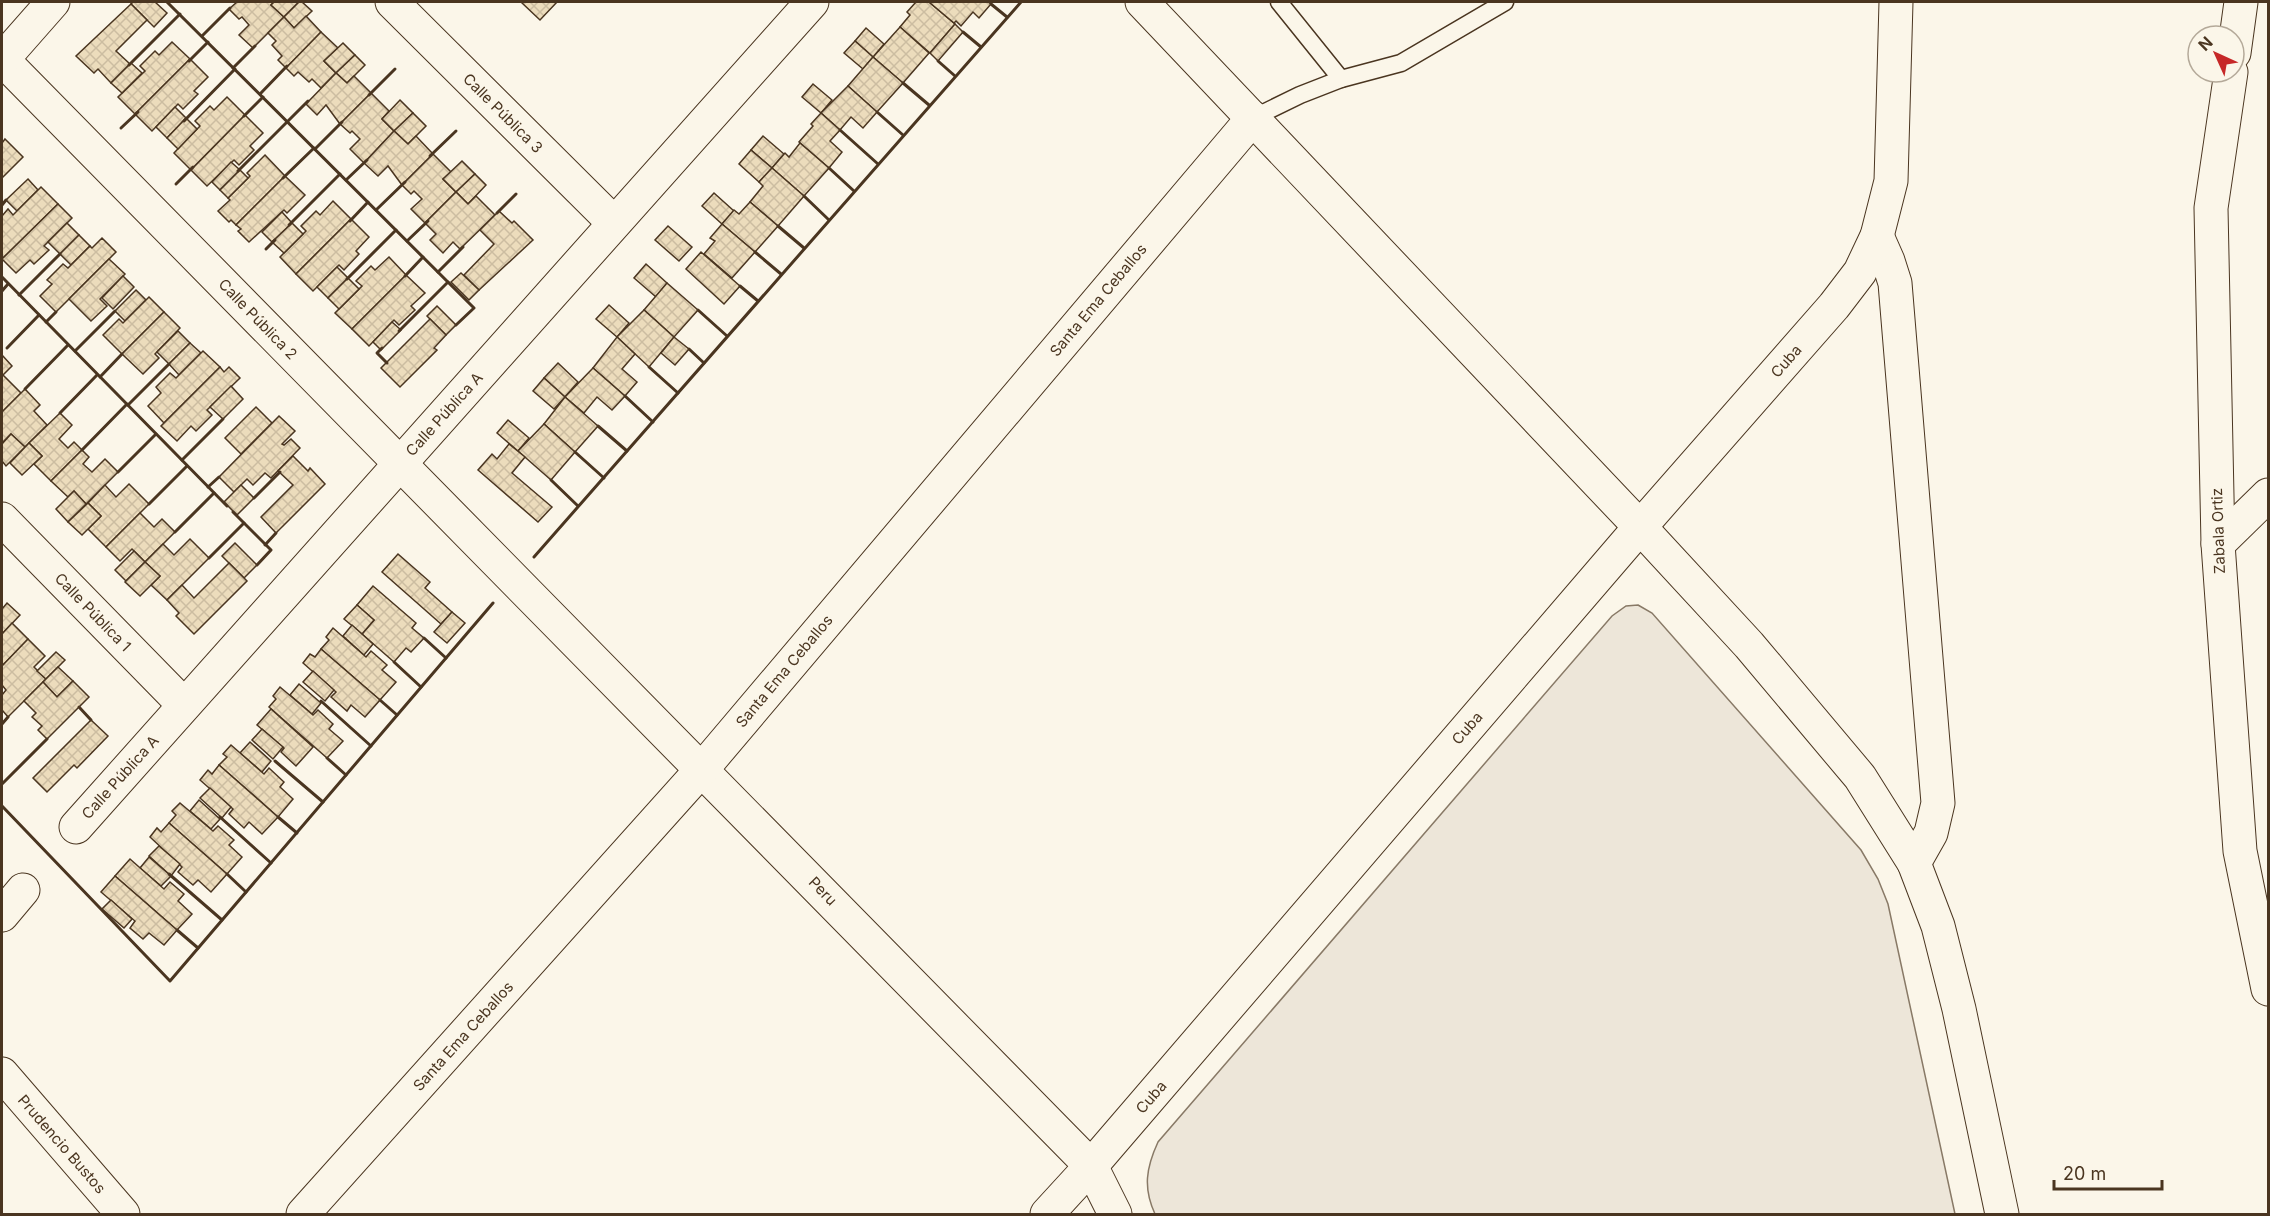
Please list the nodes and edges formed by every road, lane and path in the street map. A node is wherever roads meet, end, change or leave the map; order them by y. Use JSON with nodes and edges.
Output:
{"nodes":[{"id":1,"x":53,"y":2,"type":"edge"},
{"id":2,"x":392,"y":2,"type":"edge"},
{"id":3,"x":812,"y":2,"type":"edge"},
{"id":4,"x":1142,"y":2,"type":"edge"},
{"id":5,"x":1279,"y":2,"type":"edge"},
{"id":6,"x":1505,"y":2,"type":"edge"},
{"id":7,"x":1896,"y":2,"type":"edge"},
{"id":8,"x":2241,"y":2,"type":"edge"},
{"id":9,"x":2238,"y":24,"type":"edge"},
{"id":10,"x":2,"y":60,"type":"edge"},
{"id":11,"x":1341,"y":79,"type":"junction"},
{"id":12,"x":2229,"y":84,"type":"edge"},
{"id":13,"x":1253,"y":118,"type":"junction"},
{"id":14,"x":614,"y":223,"type":"junction"},
{"id":15,"x":1877,"y":236,"type":"junction"},
{"id":16,"x":400,"y":464,"type":"junction"},
{"id":17,"x":2268,"y":495,"type":"edge"},
{"id":18,"x":2,"y":519,"type":"edge"},
{"id":19,"x":1640,"y":527,"type":"junction"},
{"id":20,"x":2218,"y":544,"type":"junction"},
{"id":21,"x":514,"y":580,"type":"joint"},
{"id":22,"x":184,"y":705,"type":"junction"},
{"id":23,"x":703,"y":768,"type":"junction"},
{"id":24,"x":76,"y":827,"type":"dead end"},
{"id":25,"x":1914,"y":863,"type":"junction"},
{"id":26,"x":23,"y":890,"type":"dead end"},
{"id":27,"x":2,"y":915,"type":"edge"},
{"id":28,"x":2268,"y":989,"type":"edge"},
{"id":29,"x":2,"y":1074,"type":"edge"},
{"id":30,"x":1091,"y":1166,"type":"junction"},
{"id":31,"x":123,"y":1215,"type":"edge"},
{"id":32,"x":303,"y":1215,"type":"edge"},
{"id":33,"x":1047,"y":1215,"type":"edge"},
{"id":34,"x":1115,"y":1215,"type":"edge"},
{"id":35,"x":2002,"y":1215,"type":"edge"}],
"edges":[{"from":1,"to":10,"type":"street"},
{"from":2,"to":14,"type":"street","name":"Calle Pública 3"},
{"from":3,"to":14,"type":"street","name":"Calle Pública A"},
{"from":4,"to":13,"type":"street"},
{"from":5,"to":11,"type":"lane"},
{"from":6,"to":11,"type":"lane"},
{"from":7,"to":15,"type":"street","name":"Cuba"},
{"from":8,"to":9,"type":"street"},
{"from":10,"to":16,"type":"street","name":"Calle Pública 2"},
{"from":11,"to":13,"type":"lane"},
{"from":12,"to":20,"type":"street","name":"Zabala Ortiz"},
{"from":13,"to":19,"type":"street"},
{"from":13,"to":23,"type":"street","name":"Santa Ema Ceballos"},
{"from":14,"to":16,"type":"street","name":"Calle Pública A"},
{"from":15,"to":19,"type":"street","name":"Cuba"},
{"from":15,"to":25,"type":"street"},
{"from":16,"to":21,"type":"street","name":"Calle Pública 2"},
{"from":16,"to":22,"type":"street","name":"Calle Pública A"},
{"from":17,"to":20,"type":"street"},
{"from":18,"to":22,"type":"street","name":"Calle Pública 1"},
{"from":19,"to":25,"type":"street"},
{"from":19,"to":30,"type":"street","name":"Cuba"},
{"from":20,"to":28,"type":"street","name":"Zabala Ortiz"},
{"from":21,"to":23,"type":"street","name":"Peru"},
{"from":22,"to":24,"type":"street","name":"Calle Pública A"},
{"from":23,"to":30,"type":"street","name":"Peru"},
{"from":23,"to":32,"type":"street","name":"Santa Ema Ceballos"},
{"from":25,"to":35,"type":"street"},
{"from":26,"to":27,"type":"street"},
{"from":29,"to":31,"type":"street","name":"Prudencio Bustos"},
{"from":30,"to":33,"type":"street","name":"Cuba"},
{"from":30,"to":34,"type":"street","name":"Peru"}]}
